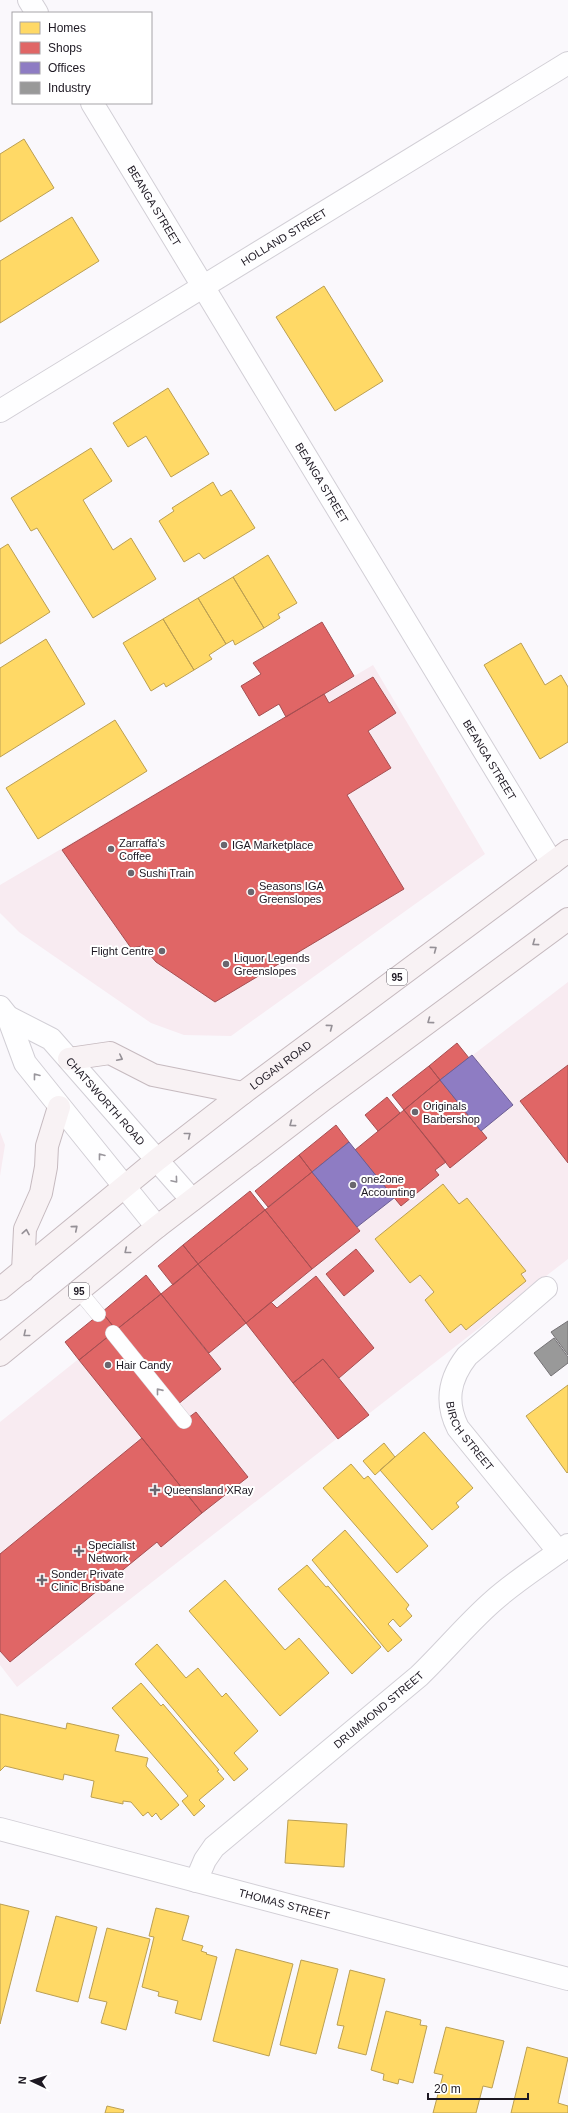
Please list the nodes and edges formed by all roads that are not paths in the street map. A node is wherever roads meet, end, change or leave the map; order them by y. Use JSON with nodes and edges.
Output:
{"nodes":[{"id":1,"x":29,"y":0,"type":"edge"},
{"id":2,"x":36,"y":12,"type":"edge"},
{"id":3,"x":568,"y":64,"type":"edge"},
{"id":4,"x":93,"y":104,"type":"edge"},
{"id":5,"x":204,"y":287,"type":"junction"},
{"id":6,"x":0,"y":411,"type":"edge"},
{"id":7,"x":560,"y":857,"type":"edge"},
{"id":8,"x":568,"y":919,"type":"edge"},
{"id":9,"x":4,"y":1012,"type":"edge"},
{"id":10,"x":69,"y":1059,"type":"junction"},
{"id":11,"x":243,"y":1093,"type":"junction"},
{"id":12,"x":60,"y":1107,"type":"junction"},
{"id":13,"x":158,"y":1159,"type":"junction"},
{"id":14,"x":124,"y":1188,"type":"junction"},
{"id":15,"x":192,"y":1200,"type":"junction"},
{"id":16,"x":157,"y":1227,"type":"junction"},
{"id":17,"x":23,"y":1271,"type":"junction"},
{"id":18,"x":546,"y":1288,"type":"dead end"},
{"id":19,"x":0,"y":1289,"type":"edge"},
{"id":20,"x":79,"y":1291,"type":"junction"},
{"id":21,"x":98,"y":1314,"type":"dead end"},
{"id":22,"x":113,"y":1333,"type":"dead end"},
{"id":23,"x":0,"y":1355,"type":"edge"},
{"id":24,"x":184,"y":1421,"type":"dead end"},
{"id":25,"x":564,"y":1548,"type":"edge"},
{"id":26,"x":0,"y":1829,"type":"edge"},
{"id":27,"x":196,"y":1881,"type":"junction"},
{"id":28,"x":568,"y":1979,"type":"edge"}],
"edges":[{"from":1,"to":2,"type":"street"},
{"from":3,"to":5,"type":"street","name":"HOLLAND STREET"},
{"from":4,"to":5,"type":"street","name":"BEANGA STREET"},
{"from":5,"to":6,"type":"street","name":"HOLLAND STREET"},
{"from":5,"to":7,"type":"street","name":"BEANGA STREET"},
{"from":11,"to":7,"type":"main road","name":"LOGAN ROAD","number":"95","one_way":true},
{"from":8,"to":15,"type":"main road","number":"95","one_way":true},
{"from":9,"to":10,"type":"street","name":"CHATSWORTH ROAD"},
{"from":12,"to":9,"type":"street","name":"CHATSWORTH ROAD","one_way":true},
{"from":10,"to":11,"type":"main road","one_way":true},
{"from":10,"to":13,"type":"street","name":"CHATSWORTH ROAD"},
{"from":13,"to":11,"type":"main road","name":"LOGAN ROAD","number":"95","one_way":true},
{"from":14,"to":12,"type":"street","name":"CHATSWORTH ROAD","one_way":true},
{"from":17,"to":12,"type":"main road","one_way":true},
{"from":13,"to":14,"type":"main road","name":"LOGAN ROAD","number":"95"},
{"from":13,"to":15,"type":"street","name":"CHATSWORTH ROAD","one_way":true},
{"from":14,"to":16,"type":"street","name":"CHATSWORTH ROAD"},
{"from":17,"to":14,"type":"main road","name":"LOGAN ROAD","number":"95","one_way":true},
{"from":15,"to":16,"type":"main road","number":"95"},
{"from":16,"to":20,"type":"main road","number":"95","one_way":true},
{"from":17,"to":19,"type":"main road","name":"LOGAN ROAD","number":"95"},
{"from":18,"to":25,"type":"street","name":"BIRCH STREET"},
{"from":20,"to":21,"type":"lane"},
{"from":20,"to":23,"type":"main road","number":"95","one_way":true},
{"from":24,"to":22,"type":"lane","one_way":true},
{"from":25,"to":27,"type":"street","name":"DRUMMOND STREET"},
{"from":26,"to":27,"type":"street","name":"THOMAS STREET"},
{"from":27,"to":28,"type":"street","name":"THOMAS STREET"}]}
